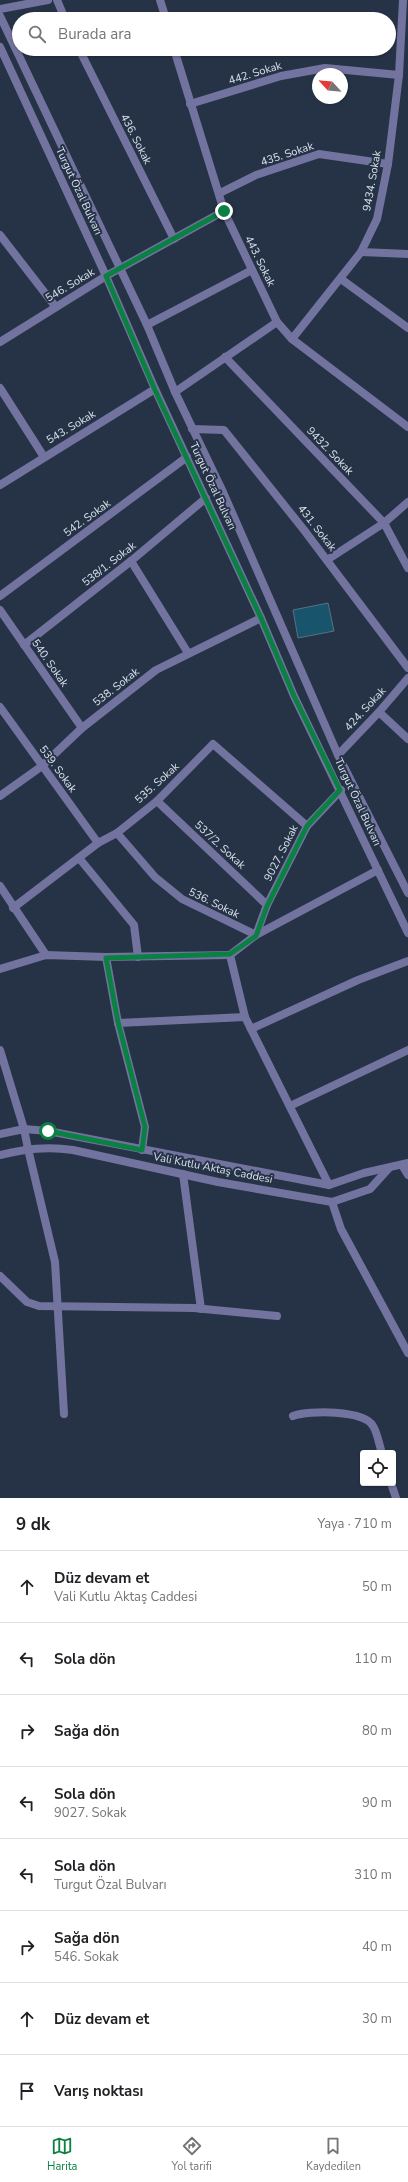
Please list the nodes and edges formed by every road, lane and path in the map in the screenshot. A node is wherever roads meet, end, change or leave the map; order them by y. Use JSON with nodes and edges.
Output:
{"nodes":[{"id":1,"x":48,"y":0,"type":"edge"},
{"id":2,"x":57,"y":0,"type":"edge"},
{"id":3,"x":160,"y":0,"type":"edge"},
{"id":4,"x":403,"y":0,"type":"edge"},
{"id":5,"x":0,"y":9,"type":"edge"},
{"id":6,"x":62,"y":12,"type":"edge"},
{"id":7,"x":164,"y":12,"type":"edge"},
{"id":8,"x":0,"y":16,"type":"edge"},
{"id":9,"x":12,"y":42,"type":"edge"},
{"id":10,"x":0,"y":47,"type":"edge"},
{"id":11,"x":19,"y":56,"type":"edge"},
{"id":12,"x":82,"y":56,"type":"edge"},
{"id":13,"x":176,"y":56,"type":"edge"},
{"id":14,"x":398,"y":75,"type":"junction"},
{"id":15,"x":190,"y":104,"type":"junction"},
{"id":16,"x":388,"y":164,"type":"junction"},
{"id":17,"x":220,"y":193,"type":"junction"},
{"id":18,"x":224,"y":211,"type":"junction"},
{"id":19,"x":0,"y":236,"type":"edge"},
{"id":20,"x":174,"y":239,"type":"junction"},
{"id":21,"x":361,"y":252,"type":"junction"},
{"id":22,"x":408,"y":254,"type":"edge"},
{"id":23,"x":118,"y":269,"type":"junction"},
{"id":24,"x":252,"y":270,"type":"junction"},
{"id":25,"x":106,"y":276,"type":"junction"},
{"id":26,"x":341,"y":279,"type":"junction"},
{"id":27,"x":55,"y":306,"type":"junction"},
{"id":28,"x":277,"y":322,"type":"junction"},
{"id":29,"x":147,"y":325,"type":"junction"},
{"id":30,"x":408,"y":328,"type":"edge"},
{"id":31,"x":292,"y":339,"type":"junction"},
{"id":32,"x":0,"y":342,"type":"edge"},
{"id":33,"x":225,"y":357,"type":"junction"},
{"id":34,"x":0,"y":388,"type":"edge"},
{"id":35,"x":155,"y":390,"type":"junction"},
{"id":36,"x":175,"y":392,"type":"junction"},
{"id":37,"x":408,"y":427,"type":"edge"},
{"id":38,"x":192,"y":429,"type":"junction"},
{"id":39,"x":44,"y":457,"type":"junction"},
{"id":40,"x":187,"y":457,"type":"junction"},
{"id":41,"x":0,"y":485,"type":"edge"},
{"id":42,"x":206,"y":498,"type":"junction"},
{"id":43,"x":408,"y":502,"type":"edge"},
{"id":44,"x":384,"y":523,"type":"junction"},
{"id":45,"x":327,"y":560,"type":"junction"},
{"id":46,"x":131,"y":561,"type":"junction"},
{"id":47,"x":408,"y":568,"type":"edge"},
{"id":48,"x":0,"y":596,"type":"edge"},
{"id":49,"x":0,"y":610,"type":"edge"},
{"id":50,"x":261,"y":618,"type":"junction"},
{"id":51,"x":24,"y":645,"type":"junction"},
{"id":52,"x":188,"y":653,"type":"junction"},
{"id":53,"x":408,"y":668,"type":"edge"},
{"id":54,"x":408,"y":678,"type":"edge"},
{"id":55,"x":0,"y":707,"type":"edge"},
{"id":56,"x":379,"y":712,"type":"junction"},
{"id":57,"x":82,"y":728,"type":"junction"},
{"id":58,"x":408,"y":739,"type":"edge"},
{"id":59,"x":338,"y":755,"type":"junction"},
{"id":60,"x":42,"y":766,"type":"junction"},
{"id":61,"x":340,"y":790,"type":"junction"},
{"id":62,"x":0,"y":796,"type":"edge"},
{"id":63,"x":157,"y":801,"type":"junction"},
{"id":64,"x":307,"y":826,"type":"junction"},
{"id":65,"x":117,"y":833,"type":"junction"},
{"id":66,"x":98,"y":843,"type":"junction"},
{"id":67,"x":79,"y":858,"type":"junction"},
{"id":68,"x":378,"y":870,"type":"junction"},
{"id":69,"x":0,"y":886,"type":"edge"},
{"id":70,"x":408,"y":893,"type":"edge"},
{"id":71,"x":267,"y":906,"type":"junction"},
{"id":72,"x":13,"y":908,"type":"junction"},
{"id":73,"x":408,"y":933,"type":"edge"},
{"id":74,"x":256,"y":936,"type":"junction"},
{"id":75,"x":230,"y":954,"type":"junction"},
{"id":76,"x":46,"y":955,"type":"junction"},
{"id":77,"x":138,"y":957,"type":"junction"},
{"id":78,"x":106,"y":958,"type":"junction"},
{"id":79,"x":408,"y":961,"type":"edge"},
{"id":80,"x":0,"y":969,"type":"edge"},
{"id":81,"x":245,"y":1017,"type":"junction"},
{"id":82,"x":118,"y":1022,"type":"junction"},
{"id":83,"x":251,"y":1029,"type":"junction"},
{"id":84,"x":0,"y":1050,"type":"edge"},
{"id":85,"x":408,"y":1050,"type":"edge"},
{"id":86,"x":290,"y":1106,"type":"junction"},
{"id":87,"x":24,"y":1129,"type":"junction"},
{"id":88,"x":0,"y":1134,"type":"edge"},
{"id":89,"x":28,"y":1148,"type":"junction"},
{"id":90,"x":142,"y":1150,"type":"junction"},
{"id":91,"x":0,"y":1155,"type":"edge"},
{"id":92,"x":405,"y":1164,"type":"edge"},
{"id":93,"x":389,"y":1168,"type":"junction"},
{"id":94,"x":183,"y":1174,"type":"junction"},
{"id":95,"x":408,"y":1175,"type":"edge"},
{"id":96,"x":329,"y":1185,"type":"junction"},
{"id":97,"x":332,"y":1202,"type":"junction"},
{"id":98,"x":0,"y":1276,"type":"edge"},
{"id":99,"x":57,"y":1306,"type":"junction"},
{"id":100,"x":201,"y":1309,"type":"junction"},
{"id":101,"x":277,"y":1316,"type":"dead end"},
{"id":102,"x":408,"y":1353,"type":"edge"},
{"id":103,"x":64,"y":1414,"type":"dead end"},
{"id":104,"x":293,"y":1416,"type":"dead end"},
{"id":105,"x":381,"y":1450,"type":"edge"},
{"id":106,"x":392,"y":1486,"type":"edge"},
{"id":107,"x":396,"y":1498,"type":"edge"}],
"edges":[{"from":1,"to":5,"type":"street"},
{"from":2,"to":6,"type":"street"},
{"from":3,"to":7,"type":"street"},
{"from":4,"to":14,"type":"street","name":"9434. Sokak"},
{"from":8,"to":9,"type":"street","name":"Turgut Özal Bulvarı"},
{"from":10,"to":25,"type":"street","name":"Turgut Özal Bulvarı"},
{"from":11,"to":23,"type":"street","name":"Turgut Özal Bulvarı"},
{"from":12,"to":20,"type":"street","name":"436. Sokak"},
{"from":13,"to":15,"type":"street","name":"443. Sokak"},
{"from":14,"to":15,"type":"street","name":"442. Sokak"},
{"from":14,"to":16,"type":"street","name":"9434. Sokak"},
{"from":15,"to":17,"type":"street","name":"443. Sokak"},
{"from":16,"to":17,"type":"street","name":"435. Sokak"},
{"from":16,"to":21,"type":"street","name":"9434. Sokak"},
{"from":17,"to":18,"type":"street","name":"443. Sokak"},
{"from":18,"to":20,"type":"street","name":"546. Sokak"},
{"from":18,"to":24,"type":"street","name":"443. Sokak"},
{"from":19,"to":27,"type":"street"},
{"from":20,"to":23,"type":"street","name":"546. Sokak"},
{"from":21,"to":22,"type":"street"},
{"from":21,"to":26,"type":"street","name":"9434. Sokak"},
{"from":23,"to":25,"type":"street","name":"546. Sokak"},
{"from":23,"to":29,"type":"street","name":"Turgut Özal Bulvarı"},
{"from":24,"to":28,"type":"street","name":"443. Sokak"},
{"from":24,"to":29,"type":"street"},
{"from":25,"to":27,"type":"street","name":"546. Sokak"},
{"from":25,"to":35,"type":"street","name":"Turgut Özal Bulvarı"},
{"from":26,"to":30,"type":"street"},
{"from":26,"to":31,"type":"street","name":"9434. Sokak"},
{"from":27,"to":32,"type":"street","name":"546. Sokak"},
{"from":28,"to":31,"type":"street","name":"443. Sokak"},
{"from":28,"to":33,"type":"street"},
{"from":29,"to":36,"type":"street","name":"Turgut Özal Bulvarı"},
{"from":31,"to":37,"type":"street","name":"443. Sokak"},
{"from":33,"to":36,"type":"street"},
{"from":33,"to":44,"type":"street","name":"9432. Sokak"},
{"from":34,"to":39,"type":"street"},
{"from":35,"to":39,"type":"street","name":"543. Sokak"},
{"from":35,"to":40,"type":"street","name":"Turgut Özal Bulvarı"},
{"from":36,"to":38,"type":"street","name":"Turgut Özal Bulvarı"},
{"from":38,"to":45,"type":"street","name":"431. Sokak"},
{"from":38,"to":59,"type":"street","name":"Turgut Özal Bulvarı"},
{"from":39,"to":41,"type":"street","name":"543. Sokak"},
{"from":40,"to":42,"type":"street","name":"Turgut Özal Bulvarı"},
{"from":40,"to":48,"type":"street","name":"542. Sokak"},
{"from":42,"to":46,"type":"street","name":"538/1. Sokak"},
{"from":42,"to":50,"type":"street","name":"Turgut Özal Bulvarı"},
{"from":43,"to":44,"type":"street"},
{"from":44,"to":45,"type":"street"},
{"from":44,"to":47,"type":"street","name":"9432. Sokak"},
{"from":45,"to":53,"type":"street","name":"431. Sokak"},
{"from":46,"to":51,"type":"street","name":"538/1. Sokak"},
{"from":46,"to":52,"type":"street"},
{"from":49,"to":51,"type":"street","name":"540. Sokak"},
{"from":50,"to":52,"type":"street","name":"538. Sokak"},
{"from":50,"to":61,"type":"street","name":"Turgut Özal Bulvarı"},
{"from":51,"to":57,"type":"street","name":"540. Sokak"},
{"from":52,"to":57,"type":"street","name":"538. Sokak"},
{"from":54,"to":56,"type":"street","name":"424. Sokak"},
{"from":55,"to":60,"type":"street","name":"539. Sokak"},
{"from":56,"to":58,"type":"street"},
{"from":56,"to":59,"type":"street","name":"424. Sokak"},
{"from":57,"to":60,"type":"street","name":"538. Sokak"},
{"from":59,"to":70,"type":"street","name":"Turgut Özal Bulvarı"},
{"from":60,"to":62,"type":"street","name":"538. Sokak"},
{"from":60,"to":66,"type":"street","name":"539. Sokak"},
{"from":61,"to":64,"type":"street","name":"9027. Sokak"},
{"from":61,"to":68,"type":"street","name":"Turgut Özal Bulvarı"},
{"from":63,"to":64,"type":"street","name":"535. Sokak"},
{"from":63,"to":65,"type":"street","name":"535. Sokak"},
{"from":63,"to":71,"type":"street","name":"537/2. Sokak"},
{"from":64,"to":71,"type":"street","name":"9027. Sokak"},
{"from":65,"to":66,"type":"street","name":"535. Sokak"},
{"from":65,"to":74,"type":"street","name":"536. Sokak"},
{"from":66,"to":67,"type":"street","name":"535. Sokak"},
{"from":67,"to":72,"type":"street","name":"535. Sokak"},
{"from":67,"to":77,"type":"street"},
{"from":68,"to":73,"type":"street","name":"Turgut Özal Bulvarı"},
{"from":68,"to":74,"type":"street"},
{"from":69,"to":72,"type":"street"},
{"from":71,"to":74,"type":"street","name":"9027. Sokak"},
{"from":72,"to":76,"type":"street"},
{"from":74,"to":75,"type":"street"},
{"from":75,"to":77,"type":"street"},
{"from":75,"to":81,"type":"street"},
{"from":76,"to":78,"type":"street"},
{"from":76,"to":80,"type":"street"},
{"from":77,"to":78,"type":"street"},
{"from":78,"to":82,"type":"street"},
{"from":79,"to":83,"type":"street"},
{"from":81,"to":82,"type":"street"},
{"from":81,"to":83,"type":"street"},
{"from":82,"to":90,"type":"street"},
{"from":83,"to":86,"type":"street"},
{"from":84,"to":87,"type":"street"},
{"from":85,"to":86,"type":"street"},
{"from":86,"to":96,"type":"street"},
{"from":87,"to":88,"type":"street","name":"Vali Kutlu Aktaş Caddesi"},
{"from":87,"to":89,"type":"street"},
{"from":87,"to":90,"type":"street","name":"Vali Kutlu Aktaş Caddesi"},
{"from":89,"to":91,"type":"street","name":"Vali Kutlu Aktaş Caddesi"},
{"from":89,"to":94,"type":"street","name":"Vali Kutlu Aktaş Caddesi"},
{"from":89,"to":99,"type":"street"},
{"from":90,"to":96,"type":"street","name":"Vali Kutlu Aktaş Caddesi"},
{"from":92,"to":93,"type":"street","name":"Vali Kutlu Aktaş Caddesi"},
{"from":92,"to":95,"type":"street"},
{"from":93,"to":96,"type":"street","name":"Vali Kutlu Aktaş Caddesi"},
{"from":93,"to":97,"type":"street","name":"Vali Kutlu Aktaş Caddesi"},
{"from":94,"to":97,"type":"street","name":"Vali Kutlu Aktaş Caddesi"},
{"from":94,"to":100,"type":"street"},
{"from":97,"to":102,"type":"street"},
{"from":98,"to":99,"type":"street"},
{"from":99,"to":100,"type":"street"},
{"from":99,"to":103,"type":"street"},
{"from":100,"to":101,"type":"street"},
{"from":104,"to":105,"type":"street"},
{"from":106,"to":107,"type":"street"}]}
